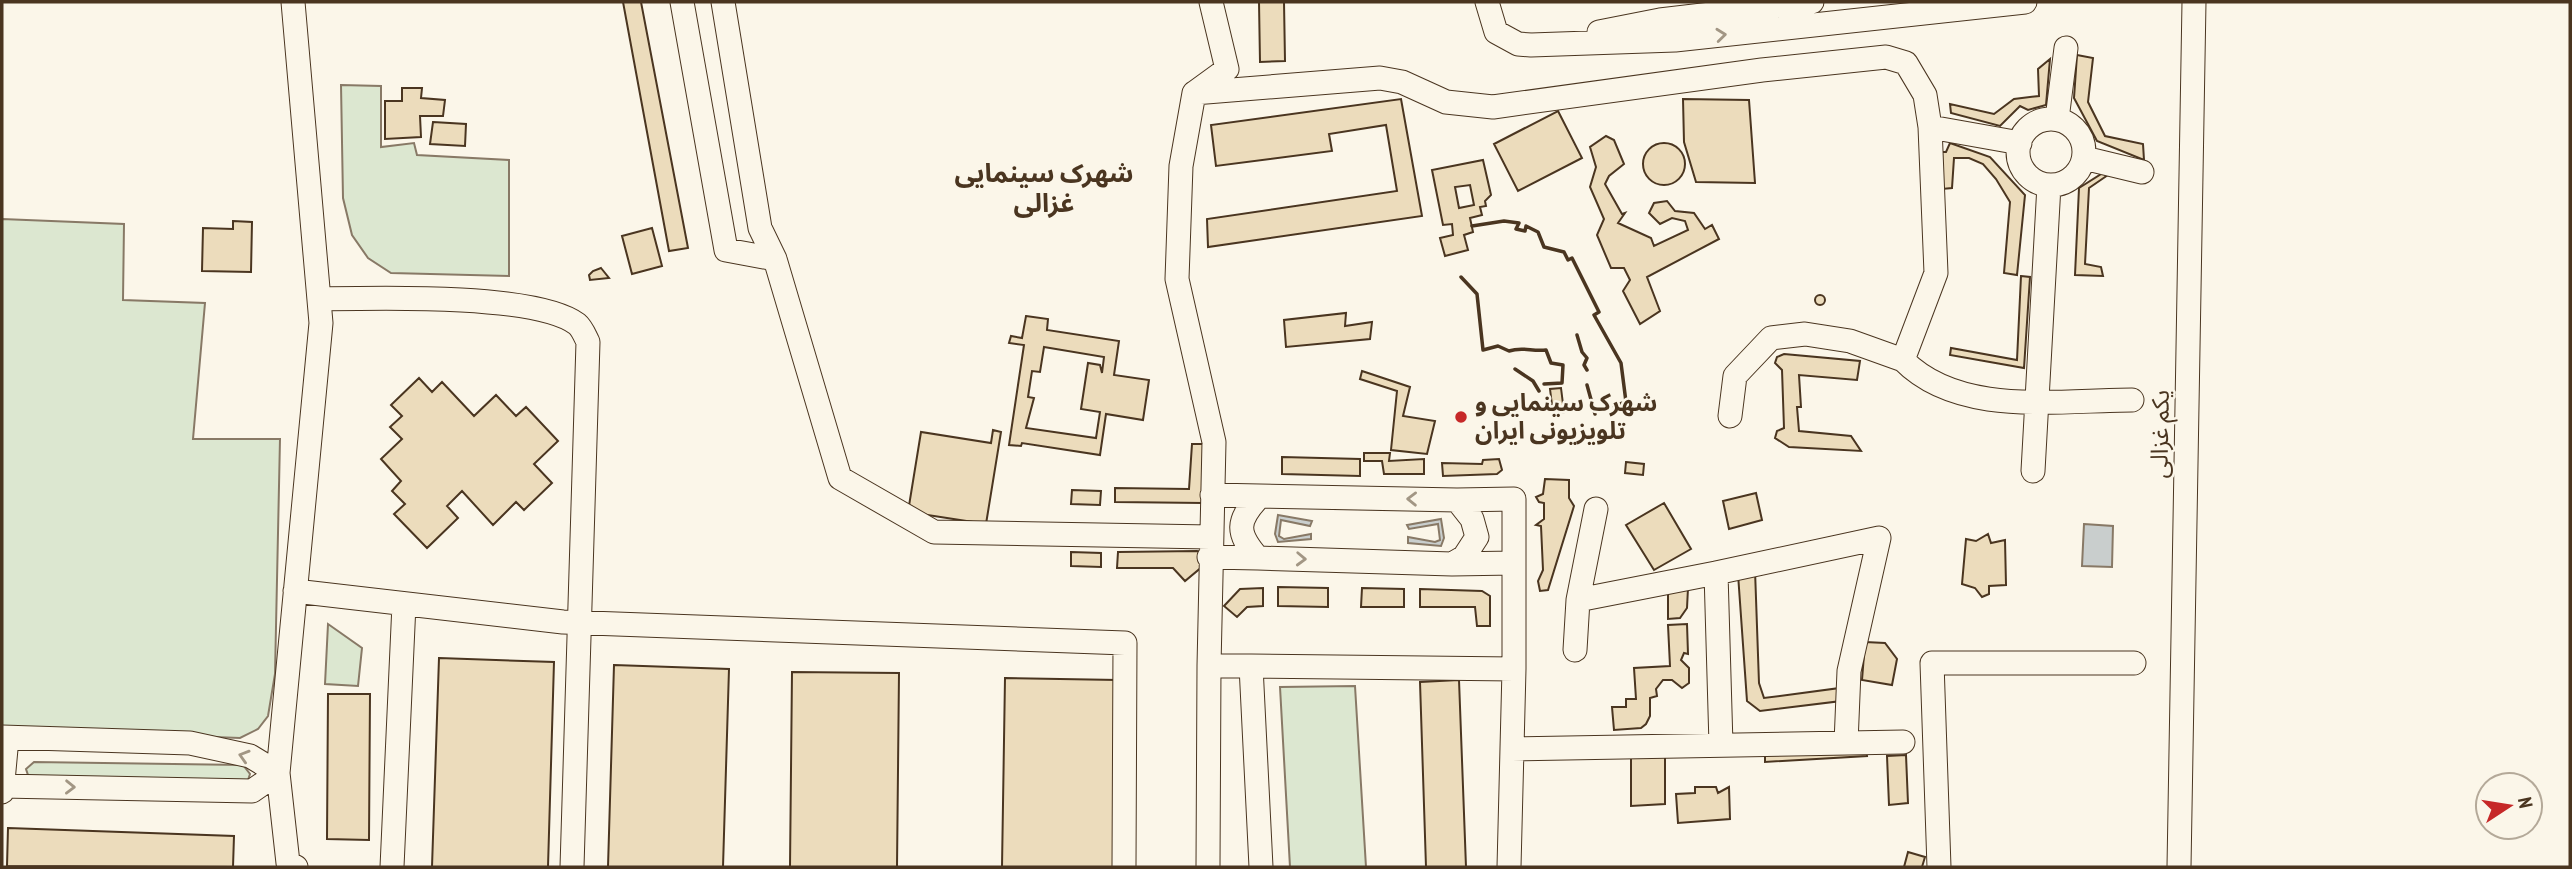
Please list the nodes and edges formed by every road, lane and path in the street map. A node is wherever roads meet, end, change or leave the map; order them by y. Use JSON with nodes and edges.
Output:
{"nodes":[{"id":1,"x":293,"y":2,"type":"edge"},
{"id":2,"x":682,"y":2,"type":"edge"},
{"id":3,"x":723,"y":2,"type":"edge"},
{"id":4,"x":1211,"y":2,"type":"edge"},
{"id":5,"x":1487,"y":2,"type":"edge"},
{"id":6,"x":1812,"y":2,"type":"edge"},
{"id":7,"x":2025,"y":2,"type":"edge"},
{"id":8,"x":2193,"y":2,"type":"edge"},
{"id":9,"x":1990,"y":4,"type":"edge"},
{"id":10,"x":1656,"y":11,"type":"edge"},
{"id":11,"x":1675,"y":40,"type":"junction"},
{"id":12,"x":1531,"y":45,"type":"junction"},
{"id":13,"x":2066,"y":48,"type":"dead end"},
{"id":14,"x":1194,"y":93,"type":"junction"},
{"id":15,"x":2057,"y":119,"type":"junction"},
{"id":16,"x":1930,"y":127,"type":"junction"},
{"id":17,"x":2020,"y":143,"type":"junction"},
{"id":18,"x":2084,"y":158,"type":"junction"},
{"id":19,"x":2142,"y":172,"type":"dead end"},
{"id":20,"x":2049,"y":185,"type":"junction"},
{"id":21,"x":775,"y":259,"type":"junction"},
{"id":22,"x":319,"y":299,"type":"junction"},
{"id":23,"x":1903,"y":360,"type":"junction"},
{"id":24,"x":2039,"y":400,"type":"junction"},
{"id":25,"x":2132,"y":400,"type":"dead end"},
{"id":26,"x":1730,"y":416,"type":"dead end"},
{"id":27,"x":2034,"y":471,"type":"dead end"},
{"id":28,"x":1212,"y":495,"type":"junction"},
{"id":29,"x":1260,"y":496,"type":"junction"},
{"id":30,"x":1457,"y":499,"type":"junction"},
{"id":31,"x":1597,"y":509,"type":"dead end"},
{"id":32,"x":1210,"y":547,"type":"junction"},
{"id":33,"x":1258,"y":558,"type":"junction"},
{"id":34,"x":1514,"y":563,"type":"junction"},
{"id":35,"x":1452,"y":564,"type":"junction"},
{"id":36,"x":1716,"y":573,"type":"junction"},
{"id":37,"x":295,"y":591,"type":"junction"},
{"id":38,"x":1578,"y":600,"type":"junction"},
{"id":39,"x":404,"y":604,"type":"junction"},
{"id":40,"x":580,"y":623,"type":"junction"},
{"id":41,"x":1576,"y":650,"type":"dead end"},
{"id":42,"x":2134,"y":663,"type":"dead end"},
{"id":43,"x":1209,"y":666,"type":"junction"},
{"id":44,"x":1251,"y":666,"type":"junction"},
{"id":45,"x":1514,"y":669,"type":"junction"},
{"id":46,"x":4,"y":738,"type":"edge"},
{"id":47,"x":1903,"y":742,"type":"dead end"},
{"id":48,"x":1846,"y":743,"type":"junction"},
{"id":49,"x":1721,"y":745,"type":"junction"},
{"id":50,"x":1512,"y":749,"type":"junction"},
{"id":51,"x":278,"y":773,"type":"junction"},
{"id":52,"x":2,"y":786,"type":"edge"},
{"id":53,"x":2,"y":792,"type":"edge"},
{"id":54,"x":296,"y":867,"type":"edge"},
{"id":55,"x":392,"y":867,"type":"edge"},
{"id":56,"x":572,"y":867,"type":"edge"},
{"id":57,"x":1124,"y":867,"type":"edge"},
{"id":58,"x":1208,"y":867,"type":"edge"},
{"id":59,"x":1261,"y":867,"type":"edge"},
{"id":60,"x":1508,"y":867,"type":"edge"},
{"id":61,"x":1939,"y":867,"type":"edge"},
{"id":62,"x":2179,"y":867,"type":"edge"}],
"edges":[{"from":1,"to":22,"type":"street"},
{"from":2,"to":21,"type":"street"},
{"from":3,"to":21,"type":"street"},
{"from":4,"to":14,"type":"street"},
{"from":5,"to":12,"type":"street"},
{"from":6,"to":10,"type":"street"},
{"from":7,"to":9,"type":"street"},
{"from":8,"to":62,"type":"street","name":"یکم غزالی"},
{"from":11,"to":9,"type":"street","one_way":true},
{"from":10,"to":11,"type":"street"},
{"from":10,"to":12,"type":"street"},
{"from":11,"to":12,"type":"street"},
{"from":13,"to":15,"type":"street"},
{"from":14,"to":16,"type":"street"},
{"from":14,"to":28,"type":"street"},
{"from":15,"to":17,"type":"street"},
{"from":15,"to":18,"type":"street"},
{"from":16,"to":17,"type":"street"},
{"from":16,"to":23,"type":"street"},
{"from":17,"to":20,"type":"street"},
{"from":18,"to":19,"type":"street"},
{"from":18,"to":20,"type":"street"},
{"from":20,"to":24,"type":"street"},
{"from":21,"to":32,"type":"street"},
{"from":22,"to":37,"type":"street"},
{"from":22,"to":40,"type":"street"},
{"from":23,"to":24,"type":"street"},
{"from":23,"to":26,"type":"street"},
{"from":24,"to":25,"type":"street"},
{"from":24,"to":27,"type":"street"},
{"from":28,"to":29,"type":"street"},
{"from":28,"to":32,"type":"street"},
{"from":30,"to":29,"type":"street","one_way":true},
{"from":29,"to":33,"type":"street"},
{"from":30,"to":34,"type":"street"},
{"from":30,"to":35,"type":"street"},
{"from":31,"to":38,"type":"street"},
{"from":32,"to":33,"type":"street"},
{"from":32,"to":43,"type":"street"},
{"from":33,"to":35,"type":"street","one_way":true},
{"from":34,"to":35,"type":"street"},
{"from":34,"to":45,"type":"street"},
{"from":36,"to":38,"type":"street"},
{"from":36,"to":48,"type":"street"},
{"from":36,"to":49,"type":"street"},
{"from":37,"to":39,"type":"street"},
{"from":37,"to":51,"type":"street"},
{"from":38,"to":41,"type":"street"},
{"from":39,"to":40,"type":"street"},
{"from":39,"to":55,"type":"street"},
{"from":40,"to":56,"type":"street"},
{"from":40,"to":57,"type":"street"},
{"from":42,"to":61,"type":"street"},
{"from":43,"to":44,"type":"street"},
{"from":43,"to":58,"type":"street"},
{"from":44,"to":45,"type":"street"},
{"from":44,"to":59,"type":"street"},
{"from":45,"to":50,"type":"street"},
{"from":51,"to":46,"type":"street","one_way":true},
{"from":46,"to":52,"type":"street"},
{"from":47,"to":48,"type":"street"},
{"from":48,"to":49,"type":"street"},
{"from":49,"to":50,"type":"street"},
{"from":50,"to":60,"type":"street"},
{"from":52,"to":51,"type":"street","one_way":true},
{"from":51,"to":54,"type":"street"},
{"from":52,"to":53,"type":"street"}]}
